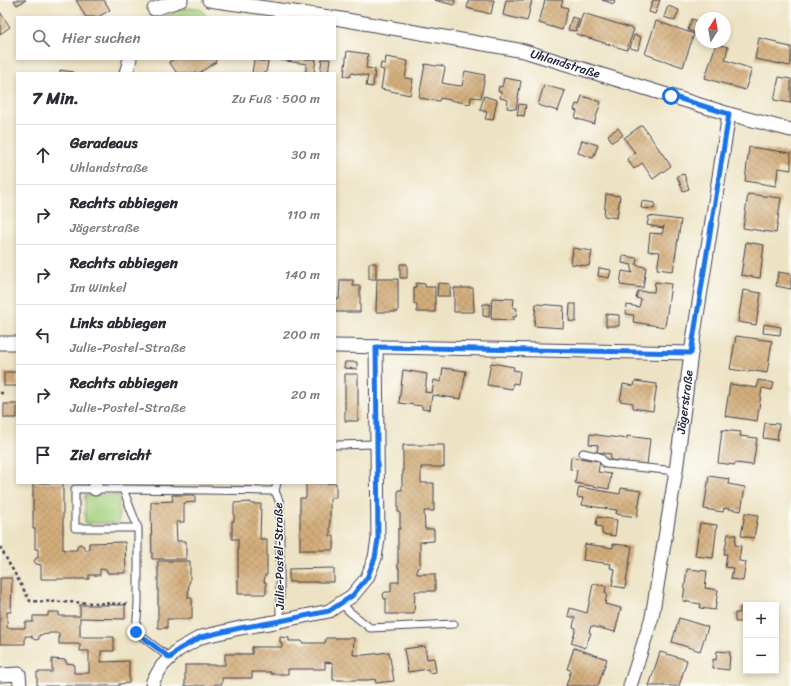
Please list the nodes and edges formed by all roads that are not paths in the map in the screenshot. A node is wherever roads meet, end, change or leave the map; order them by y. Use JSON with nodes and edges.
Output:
{"nodes":[{"id":1,"x":181,"y":0,"type":"edge"},
{"id":2,"x":209,"y":0,"type":"edge"},
{"id":3,"x":151,"y":9,"type":"edge"},
{"id":4,"x":322,"y":16,"type":"edge"},
{"id":5,"x":336,"y":18,"type":"edge"},
{"id":6,"x":130,"y":60,"type":"edge"},
{"id":7,"x":126,"y":72,"type":"edge"},
{"id":8,"x":729,"y":114,"type":"junction"},
{"id":9,"x":791,"y":130,"type":"edge"},
{"id":10,"x":0,"y":343,"type":"edge"},
{"id":11,"x":16,"y":343,"type":"edge"},
{"id":12,"x":336,"y":346,"type":"edge"},
{"id":13,"x":376,"y":347,"type":"junction"},
{"id":14,"x":691,"y":353,"type":"junction"},
{"id":15,"x":377,"y":444,"type":"junction"},
{"id":16,"x":336,"y":445,"type":"edge"},
{"id":17,"x":583,"y":453,"type":"dead end"},
{"id":18,"x":676,"y":471,"type":"junction"},
{"id":19,"x":277,"y":484,"type":"edge"},
{"id":20,"x":95,"y":486,"type":"edge"},
{"id":21,"x":123,"y":489,"type":"junction"},
{"id":22,"x":275,"y":491,"type":"junction"},
{"id":23,"x":138,"y":528,"type":"junction"},
{"id":24,"x":342,"y":603,"type":"junction"},
{"id":25,"x":280,"y":621,"type":"junction"},
{"id":26,"x":454,"y":624,"type":"dead end"},
{"id":27,"x":170,"y":658,"type":"junction"},
{"id":28,"x":0,"y":675,"type":"edge"},
{"id":29,"x":20,"y":686,"type":"edge"},
{"id":30,"x":152,"y":686,"type":"edge"},
{"id":31,"x":630,"y":686,"type":"edge"}],
"edges":[{"from":1,"to":3,"type":"street"},
{"from":2,"to":4,"type":"street"},
{"from":5,"to":8,"type":"street","name":"Uhlandstraße"},
{"from":6,"to":7,"type":"street"},
{"from":8,"to":9,"type":"street","name":"Uhlandstraße"},
{"from":8,"to":14,"type":"street","name":"Jägerstraße"},
{"from":10,"to":11,"type":"street"},
{"from":12,"to":13,"type":"street"},
{"from":13,"to":14,"type":"street"},
{"from":13,"to":15,"type":"street","name":"Julie-Postel-Straße"},
{"from":14,"to":18,"type":"street","name":"Jägerstraße"},
{"from":15,"to":16,"type":"lane"},
{"from":15,"to":24,"type":"street","name":"Julie-Postel-Straße"},
{"from":17,"to":18,"type":"lane"},
{"from":18,"to":31,"type":"street","name":"Jägerstraße"},
{"from":19,"to":22,"type":"lane","name":"Julie-Postel-Straße"},
{"from":20,"to":21,"type":"lane","name":"Julie-Postel-Straße"},
{"from":20,"to":23,"type":"lane","name":"Julie-Postel-Straße"},
{"from":21,"to":22,"type":"lane","name":"Julie-Postel-Straße"},
{"from":21,"to":23,"type":"lane"},
{"from":22,"to":25,"type":"lane","name":"Julie-Postel-Straße"},
{"from":23,"to":27,"type":"lane"},
{"from":24,"to":25,"type":"street","name":"Julie-Postel-Straße"},
{"from":24,"to":26,"type":"lane"},
{"from":25,"to":27,"type":"street","name":"Julie-Postel-Straße"},
{"from":27,"to":30,"type":"street","name":"Julie-Postel-Straße"},
{"from":28,"to":29,"type":"street"}]}
